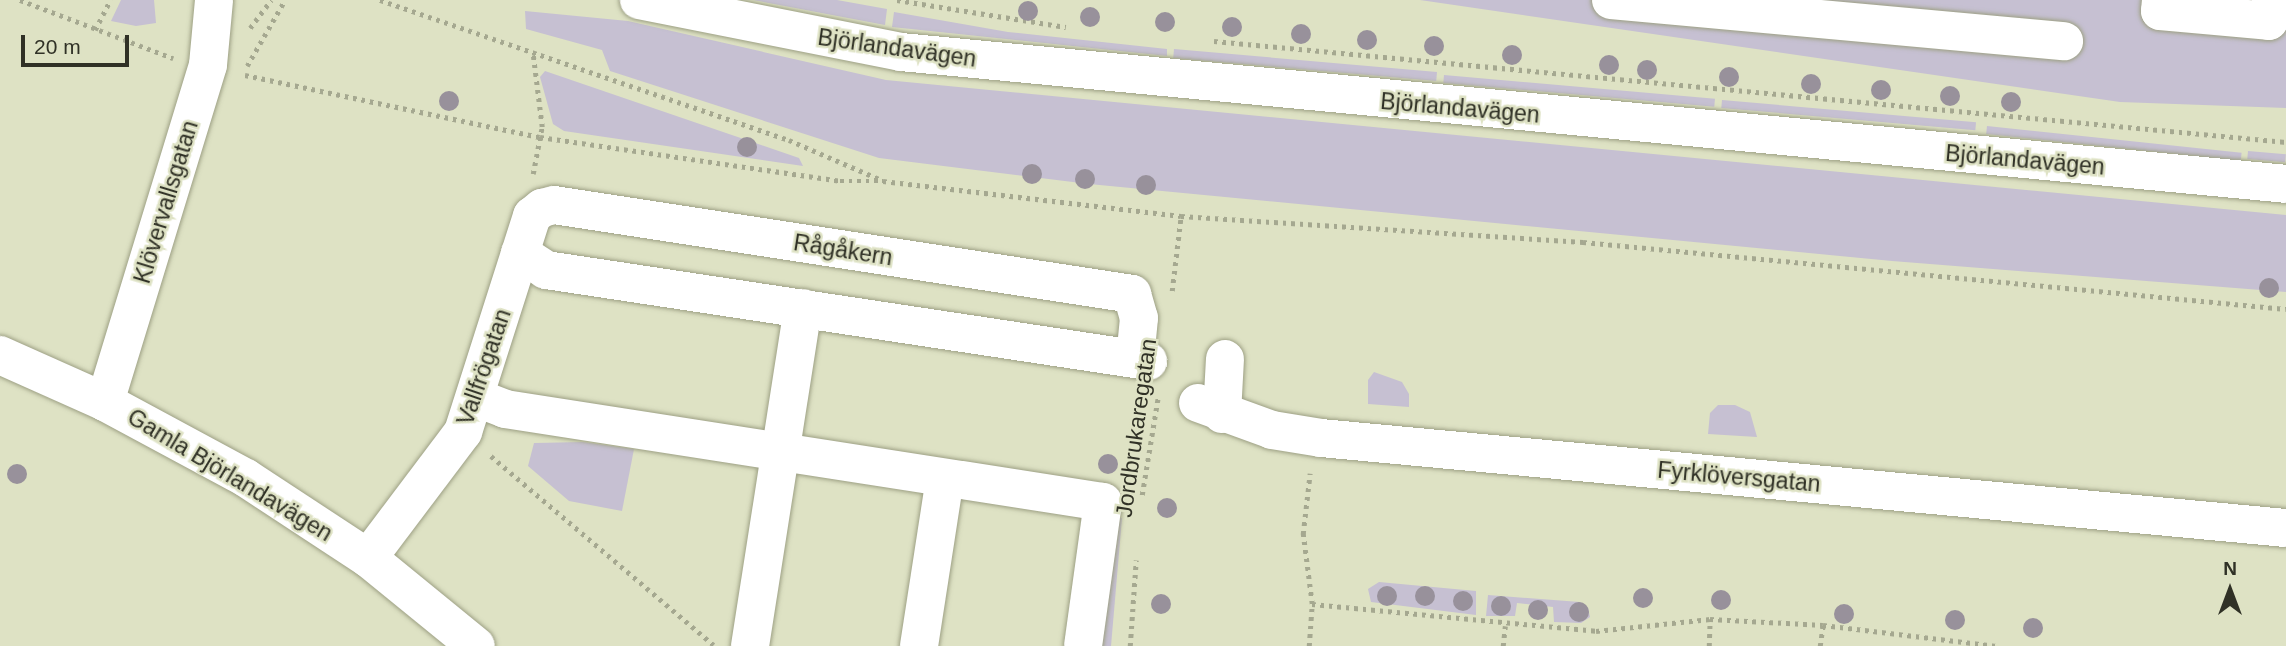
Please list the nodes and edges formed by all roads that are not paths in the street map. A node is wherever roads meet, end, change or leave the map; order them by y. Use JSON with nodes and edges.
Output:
{"nodes":[{"id":1,"x":214,"y":0,"type":"edge"},
{"id":2,"x":639,"y":0,"type":"edge"},
{"id":3,"x":1611,"y":0,"type":"edge"},
{"id":4,"x":2161,"y":0,"type":"edge"},
{"id":5,"x":2271,"y":0,"type":"edge"},
{"id":6,"x":2064,"y":41,"type":"dead end"},
{"id":7,"x":2286,"y":184,"type":"edge"},
{"id":8,"x":554,"y":205,"type":"joint"},
{"id":9,"x":520,"y":253,"type":"junction"},
{"id":10,"x":803,"y":308,"type":"junction"},
{"id":11,"x":0,"y":355,"type":"edge"},
{"id":12,"x":1225,"y":359,"type":"dead end"},
{"id":13,"x":105,"y":402,"type":"junction"},
{"id":14,"x":470,"y":415,"type":"junction"},
{"id":15,"x":782,"y":453,"type":"junction"},
{"id":16,"x":945,"y":479,"type":"junction"},
{"id":17,"x":2286,"y":528,"type":"edge"},
{"id":18,"x":368,"y":558,"type":"junction"},
{"id":19,"x":476,"y":646,"type":"edge"},
{"id":20,"x":750,"y":646,"type":"edge"},
{"id":21,"x":919,"y":646,"type":"edge"},
{"id":22,"x":1083,"y":646,"type":"edge"}],
"edges":[{"from":1,"to":13,"type":"street","name":"Klövervallsgatan"},
{"from":2,"to":7,"type":"street","name":"Björlandavägen"},
{"from":3,"to":6,"type":"street"},
{"from":4,"to":5,"type":"street"},
{"from":8,"to":9,"type":"street","name":"Vallfrögatan"},
{"from":8,"to":10,"type":"street","name":"Rågåkern"},
{"from":9,"to":10,"type":"street"},
{"from":9,"to":14,"type":"street","name":"Vallfrögatan"},
{"from":10,"to":15,"type":"street"},
{"from":11,"to":13,"type":"street","name":"Gamla Björlandavägen"},
{"from":12,"to":17,"type":"street","name":"Fyrklöversgatan"},
{"from":13,"to":18,"type":"street","name":"Gamla Björlandavägen"},
{"from":14,"to":15,"type":"street"},
{"from":14,"to":18,"type":"street","name":"Vallfrögatan"},
{"from":15,"to":16,"type":"street"},
{"from":15,"to":20,"type":"street"},
{"from":16,"to":21,"type":"street"},
{"from":16,"to":22,"type":"street"},
{"from":18,"to":19,"type":"street","name":"Gamla Björlandavägen"}]}
